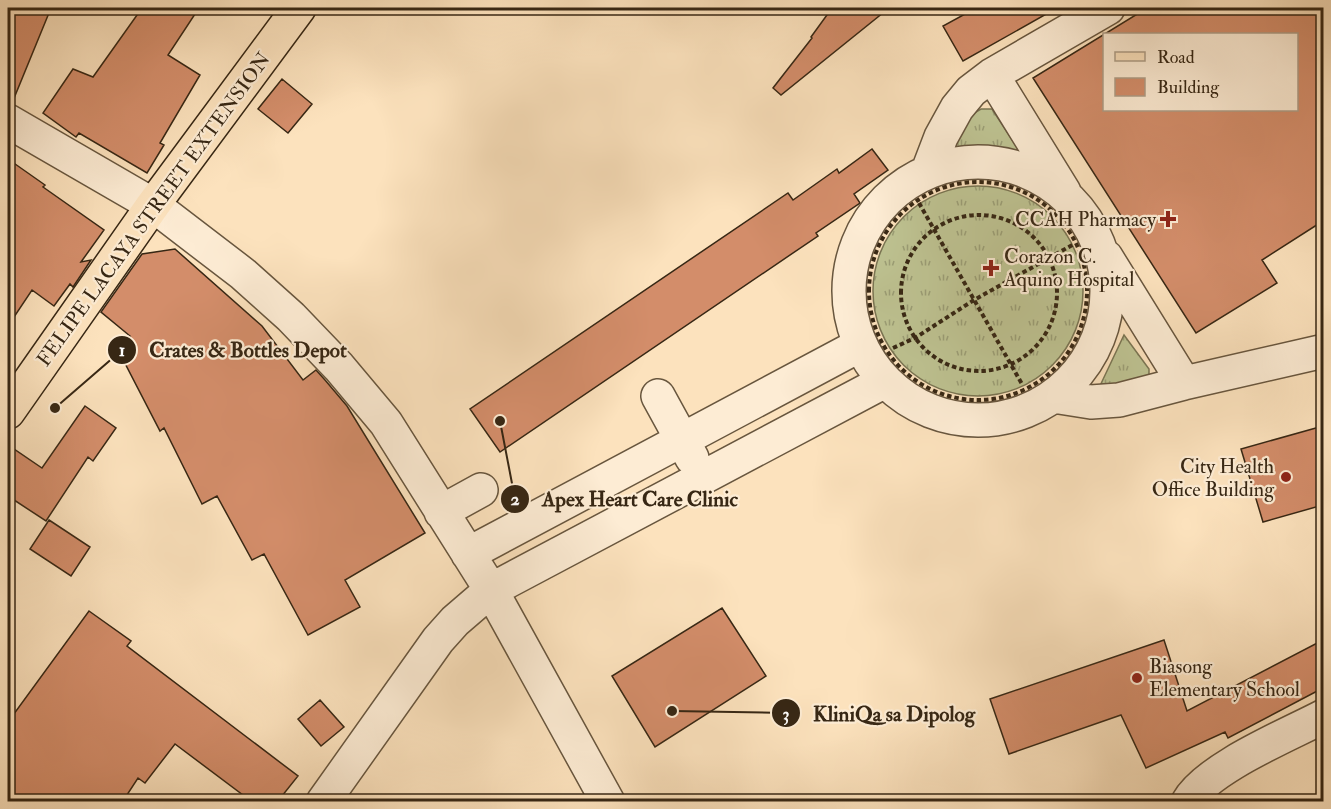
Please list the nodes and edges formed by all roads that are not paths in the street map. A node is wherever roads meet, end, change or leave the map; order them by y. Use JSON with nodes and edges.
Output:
{"nodes":[{"id":1,"x":299,"y":8,"type":"edge"},
{"id":2,"x":1107,"y":8,"type":"edge"},
{"id":3,"x":992,"y":75,"type":"junction"},
{"id":4,"x":8,"y":121,"type":"edge"},
{"id":5,"x":923,"y":186,"type":"junction"},
{"id":6,"x":1070,"y":201,"type":"junction"},
{"id":7,"x":153,"y":206,"type":"junction"},
{"id":8,"x":1087,"y":243,"type":"junction"},
{"id":9,"x":1323,"y":329,"type":"edge"},
{"id":10,"x":1323,"y":351,"type":"edge"},
{"id":11,"x":877,"y":359,"type":"junction"},
{"id":12,"x":1184,"y":383,"type":"junction"},
{"id":13,"x":1039,"y":393,"type":"junction"},
{"id":14,"x":658,"y":396,"type":"dead end"},
{"id":15,"x":8,"y":412,"type":"edge"},
{"id":16,"x":682,"y":440,"type":"junction"},
{"id":17,"x":703,"y":478,"type":"junction"},
{"id":18,"x":481,"y":490,"type":"dead end"},
{"id":19,"x":441,"y":512,"type":"junction"},
{"id":20,"x":468,"y":554,"type":"junction"},
{"id":21,"x":491,"y":590,"type":"junction"},
{"id":22,"x":1323,"y":716,"type":"edge"},
{"id":23,"x":323,"y":801,"type":"edge"},
{"id":24,"x":608,"y":801,"type":"edge"},
{"id":25,"x":1188,"y":801,"type":"edge"}],
"edges":[{"from":1,"to":7,"type":"main road","name":"FELIPE LACAYA STREET EXTENSION"},
{"from":2,"to":3,"type":"street"},
{"from":3,"to":5,"type":"street"},
{"from":3,"to":6,"type":"street"},
{"from":4,"to":7,"type":"street"},
{"from":5,"to":6,"type":"street"},
{"from":5,"to":11,"type":"street"},
{"from":6,"to":8,"type":"street"},
{"from":7,"to":15,"type":"main road","name":"FELIPE LACAYA STREET EXTENSION"},
{"from":7,"to":19,"type":"street"},
{"from":8,"to":12,"type":"street"},
{"from":8,"to":13,"type":"street"},
{"from":9,"to":12,"type":"street"},
{"from":10,"to":12,"type":"street"},
{"from":11,"to":13,"type":"street"},
{"from":11,"to":16,"type":"street"},
{"from":11,"to":17,"type":"street"},
{"from":12,"to":13,"type":"street"},
{"from":14,"to":16,"type":"street"},
{"from":16,"to":17,"type":"street"},
{"from":16,"to":20,"type":"street"},
{"from":17,"to":21,"type":"street"},
{"from":18,"to":19,"type":"street"},
{"from":19,"to":20,"type":"street"},
{"from":20,"to":21,"type":"street"},
{"from":21,"to":23,"type":"street"},
{"from":21,"to":24,"type":"street"},
{"from":22,"to":25,"type":"street"}]}
